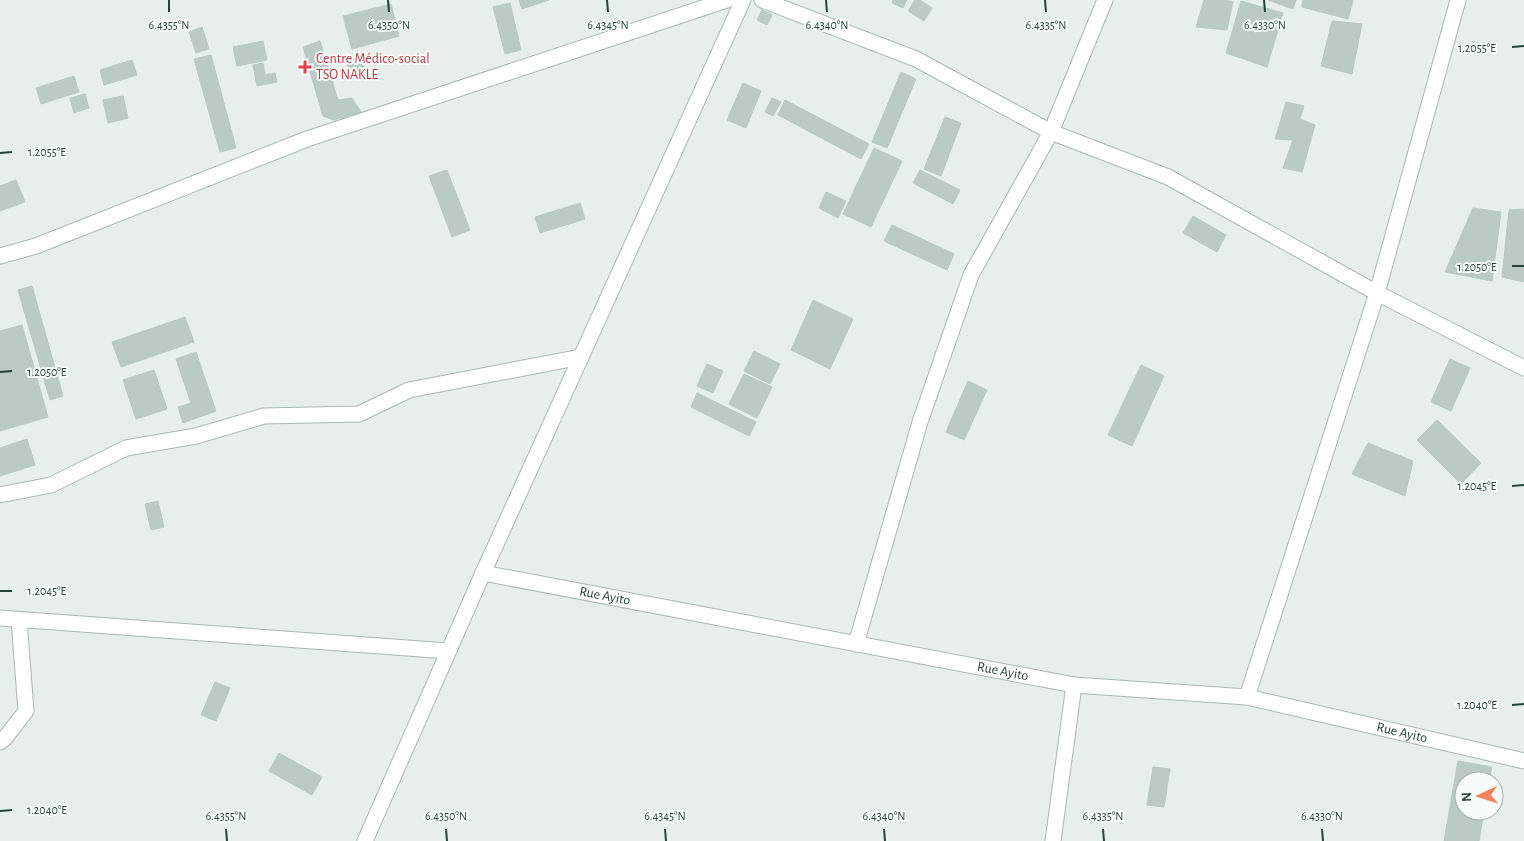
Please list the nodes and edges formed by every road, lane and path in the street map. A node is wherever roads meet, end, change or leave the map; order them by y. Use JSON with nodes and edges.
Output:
{"nodes":[{"id":1,"x":727,"y":0,"type":"edge"},
{"id":2,"x":743,"y":0,"type":"edge"},
{"id":3,"x":762,"y":0,"type":"edge"},
{"id":4,"x":1105,"y":0,"type":"edge"},
{"id":5,"x":1458,"y":0,"type":"edge"},
{"id":6,"x":1051,"y":132,"type":"junction"},
{"id":7,"x":0,"y":256,"type":"edge"},
{"id":8,"x":1377,"y":292,"type":"junction"},
{"id":9,"x":581,"y":356,"type":"junction"},
{"id":10,"x":1524,"y":368,"type":"edge"},
{"id":11,"x":0,"y":495,"type":"edge"},
{"id":12,"x":483,"y":573,"type":"junction"},
{"id":13,"x":0,"y":618,"type":"edge"},
{"id":14,"x":19,"y":620,"type":"junction"},
{"id":15,"x":856,"y":644,"type":"junction"},
{"id":16,"x":448,"y":651,"type":"junction"},
{"id":17,"x":1074,"y":685,"type":"junction"},
{"id":18,"x":1247,"y":697,"type":"junction"},
{"id":19,"x":0,"y":742,"type":"edge"},
{"id":20,"x":1524,"y":761,"type":"edge"},
{"id":21,"x":365,"y":841,"type":"edge"},
{"id":22,"x":1053,"y":841,"type":"edge"}],
"edges":[{"from":1,"to":7,"type":"street"},
{"from":2,"to":9,"type":"street"},
{"from":3,"to":6,"type":"street"},
{"from":4,"to":6,"type":"street"},
{"from":5,"to":8,"type":"street"},
{"from":6,"to":8,"type":"street"},
{"from":6,"to":15,"type":"street"},
{"from":8,"to":10,"type":"street"},
{"from":8,"to":18,"type":"street"},
{"from":9,"to":11,"type":"street"},
{"from":9,"to":12,"type":"street"},
{"from":12,"to":15,"type":"street","name":"Rue Ayito"},
{"from":12,"to":16,"type":"street"},
{"from":13,"to":14,"type":"street"},
{"from":14,"to":16,"type":"street"},
{"from":14,"to":19,"type":"street"},
{"from":15,"to":17,"type":"street","name":"Rue Ayito"},
{"from":16,"to":21,"type":"street"},
{"from":17,"to":18,"type":"street","name":"Rue Ayito"},
{"from":17,"to":22,"type":"street"},
{"from":18,"to":20,"type":"street","name":"Rue Ayito"}]}
